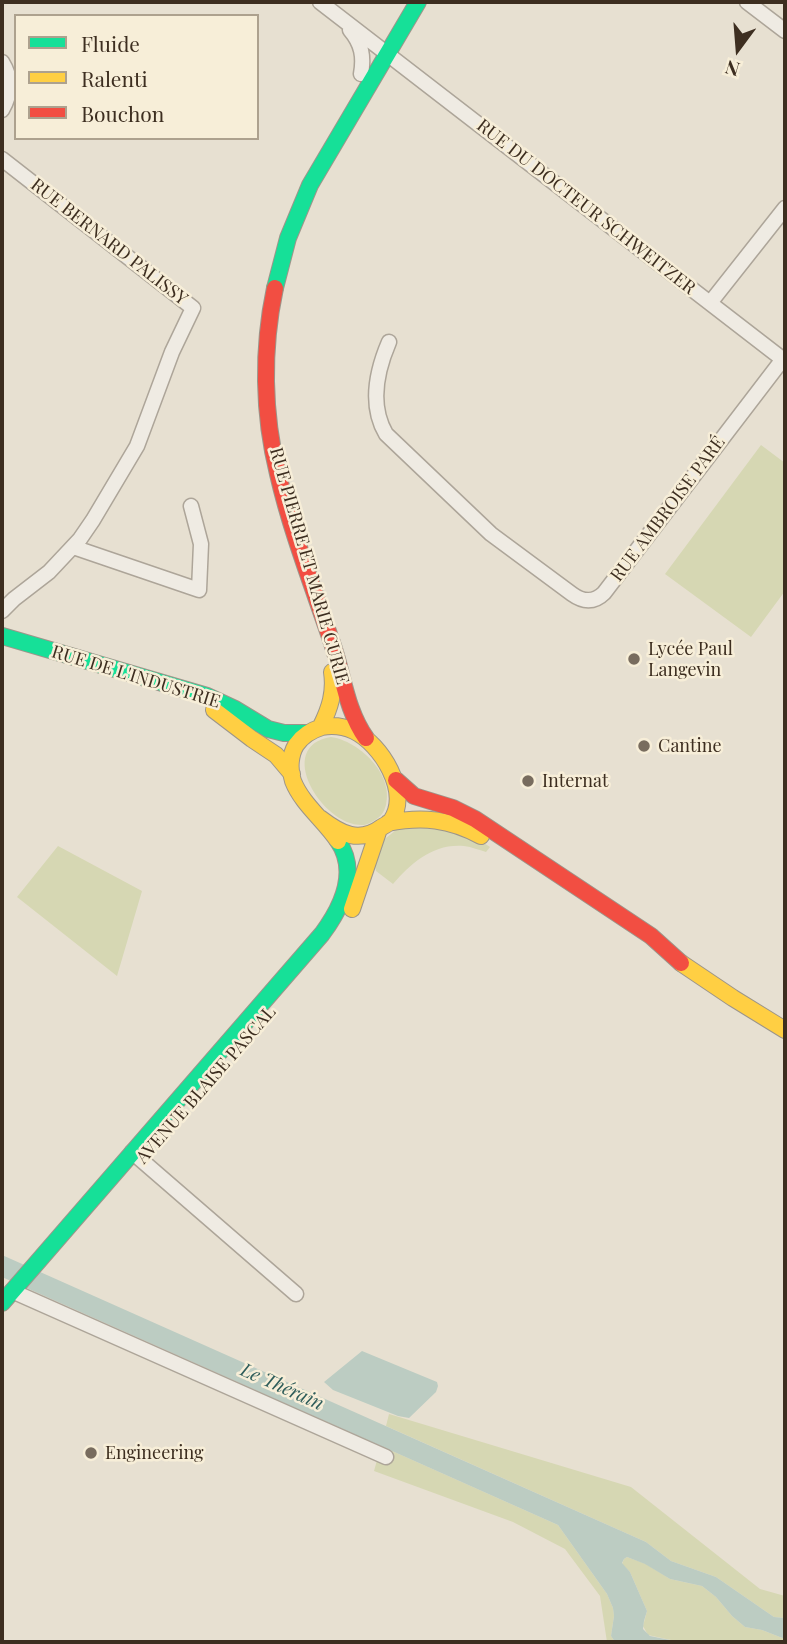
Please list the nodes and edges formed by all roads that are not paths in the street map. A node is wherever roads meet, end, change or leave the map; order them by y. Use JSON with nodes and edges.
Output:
{"nodes":[{"id":1,"x":320,"y":2,"type":"edge"},
{"id":2,"x":405,"y":2,"type":"edge"},
{"id":3,"x":418,"y":2,"type":"edge"},
{"id":4,"x":747,"y":2,"type":"edge"},
{"id":5,"x":332,"y":11,"type":"junction"},
{"id":6,"x":785,"y":31,"type":"edge"},
{"id":7,"x":382,"y":50,"type":"junction"},
{"id":8,"x":2,"y":62,"type":"edge"},
{"id":9,"x":361,"y":74,"type":"junction"},
{"id":10,"x":2,"y":110,"type":"edge"},
{"id":11,"x":2,"y":159,"type":"edge"},
{"id":12,"x":785,"y":208,"type":"edge"},
{"id":13,"x":710,"y":303,"type":"junction"},
{"id":14,"x":389,"y":342,"type":"dead end"},
{"id":15,"x":784,"y":360,"type":"edge"},
{"id":16,"x":191,"y":506,"type":"dead end"},
{"id":17,"x":73,"y":547,"type":"junction"},
{"id":18,"x":2,"y":611,"type":"edge"},
{"id":19,"x":2,"y":636,"type":"edge"},
{"id":20,"x":2,"y":648,"type":"edge"},
{"id":21,"x":314,"y":730,"type":"junction"},
{"id":22,"x":369,"y":741,"type":"junction"},
{"id":23,"x":292,"y":774,"type":"junction"},
{"id":24,"x":396,"y":780,"type":"junction"},
{"id":25,"x":320,"y":818,"type":"junction"},
{"id":26,"x":383,"y":827,"type":"junction"},
{"id":27,"x":785,"y":1030,"type":"edge"},
{"id":28,"x":785,"y":1040,"type":"edge"},
{"id":29,"x":137,"y":1156,"type":"junction"},
{"id":30,"x":16,"y":1294,"type":"edge"},
{"id":31,"x":296,"y":1294,"type":"dead end"},
{"id":32,"x":2,"y":1319,"type":"edge"},
{"id":33,"x":386,"y":1457,"type":"dead end"}],
"edges":[{"from":1,"to":5,"type":"street"},
{"from":2,"to":7,"type":"main road","name":"RUE PIERRE ET MARIE CURIE"},
{"from":3,"to":7,"type":"main road","name":"RUE PIERRE ET MARIE CURIE"},
{"from":4,"to":6,"type":"street"},
{"from":5,"to":7,"type":"street","name":"RUE DU DOCTEUR SCHWEITZER"},
{"from":5,"to":9,"type":"street"},
{"from":7,"to":9,"type":"main road","name":"RUE PIERRE ET MARIE CURIE"},
{"from":7,"to":13,"type":"street","name":"RUE DU DOCTEUR SCHWEITZER"},
{"from":7,"to":22,"type":"main road","name":"RUE PIERRE ET MARIE CURIE"},
{"from":8,"to":10,"type":"street"},
{"from":9,"to":21,"type":"main road","name":"RUE PIERRE ET MARIE CURIE"},
{"from":11,"to":17,"type":"street","name":"RUE BERNARD PALISSY"},
{"from":12,"to":13,"type":"street"},
{"from":13,"to":15,"type":"street","name":"RUE DU DOCTEUR SCHWEITZER"},
{"from":14,"to":15,"type":"street","name":"RUE AMBROISE PARÉ"},
{"from":16,"to":17,"type":"street"},
{"from":17,"to":18,"type":"street","name":"RUE BERNARD PALISSY"},
{"from":19,"to":21,"type":"main road","name":"RUE DE L'INDUSTRIE"},
{"from":20,"to":23,"type":"main road","name":"RUE DE L'INDUSTRIE"},
{"from":21,"to":22,"type":"main road"},
{"from":21,"to":23,"type":"main road"},
{"from":22,"to":24,"type":"main road"},
{"from":23,"to":25,"type":"main road","name":"AVENUE BLAISE PASCAL"},
{"from":24,"to":26,"type":"main road","name":"AVENUE BLAISE PASCAL"},
{"from":24,"to":27,"type":"main road"},
{"from":25,"to":26,"type":"main road","name":"AVENUE BLAISE PASCAL"},
{"from":25,"to":29,"type":"main road","name":"AVENUE BLAISE PASCAL"},
{"from":26,"to":28,"type":"main road","name":"AVENUE BLAISE PASCAL"},
{"from":26,"to":29,"type":"main road","name":"AVENUE BLAISE PASCAL"},
{"from":29,"to":30,"type":"main road","name":"AVENUE BLAISE PASCAL"},
{"from":29,"to":31,"type":"street"},
{"from":30,"to":32,"type":"main road","name":"AVENUE BLAISE PASCAL"},
{"from":30,"to":33,"type":"street"}]}
